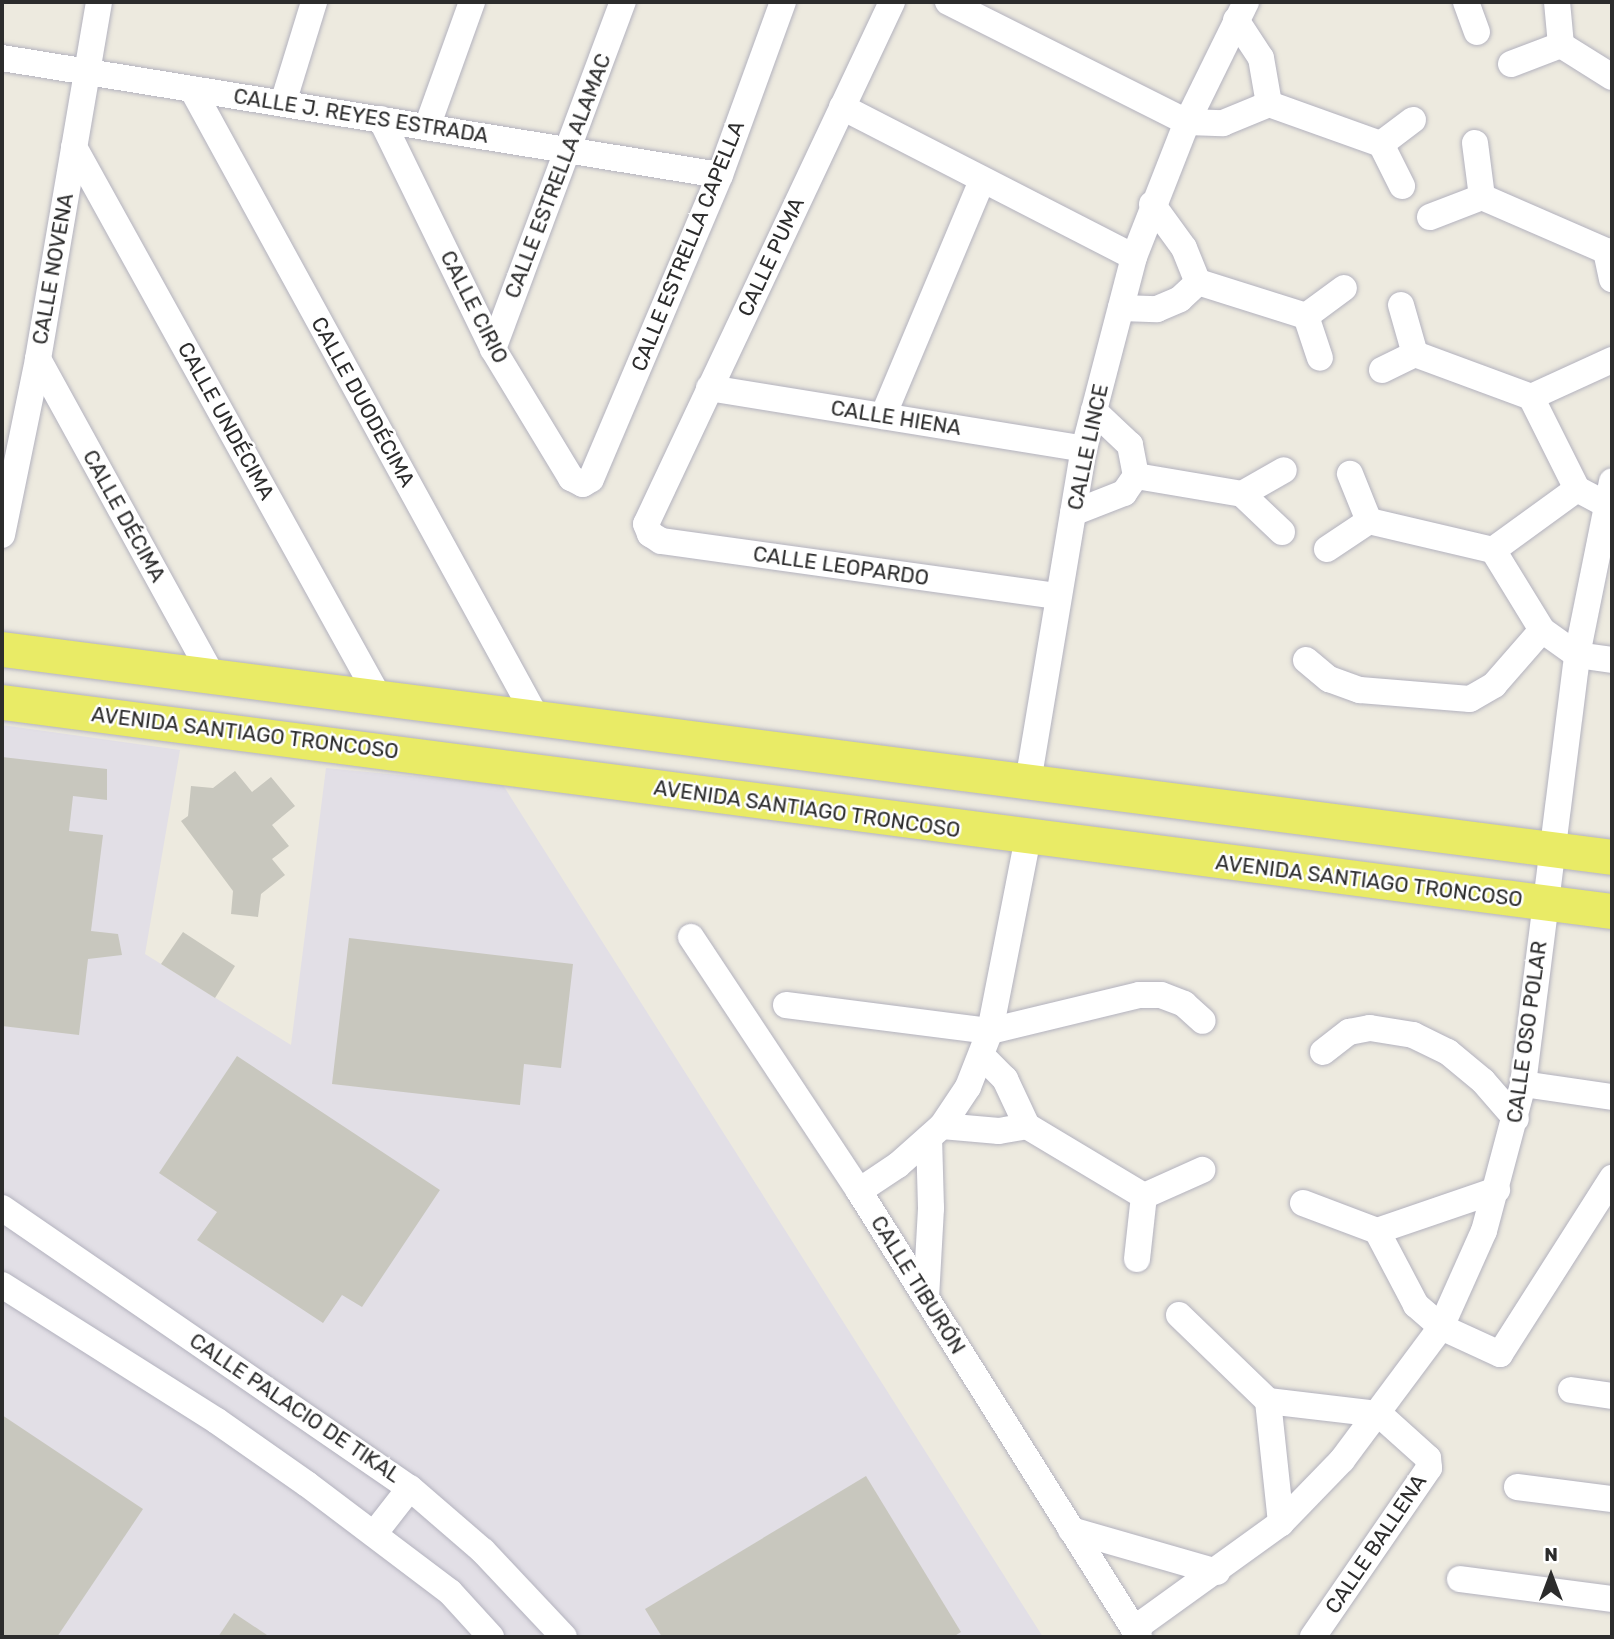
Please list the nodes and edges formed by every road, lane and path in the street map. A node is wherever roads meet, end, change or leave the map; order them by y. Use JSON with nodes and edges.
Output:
{"nodes":[{"id":1,"x":99,"y":2,"type":"edge"},
{"id":2,"x":472,"y":2,"type":"edge"},
{"id":3,"x":623,"y":2,"type":"edge"},
{"id":4,"x":783,"y":2,"type":"edge"},
{"id":5,"x":892,"y":2,"type":"edge"},
{"id":6,"x":948,"y":2,"type":"edge"},
{"id":7,"x":1466,"y":2,"type":"edge"},
{"id":8,"x":1558,"y":2,"type":"edge"},
{"id":9,"x":308,"y":6,"type":"edge"},
{"id":10,"x":1241,"y":11,"type":"edge"},
{"id":11,"x":1477,"y":32,"type":"dead end"},
{"id":12,"x":1560,"y":45,"type":"junction"},
{"id":13,"x":2,"y":58,"type":"edge"},
{"id":14,"x":1511,"y":64,"type":"dead end"},
{"id":15,"x":86,"y":71,"type":"junction"},
{"id":16,"x":1612,"y":78,"type":"edge"},
{"id":17,"x":192,"y":89,"type":"junction"},
{"id":18,"x":283,"y":103,"type":"junction"},
{"id":19,"x":1269,"y":104,"type":"junction"},
{"id":20,"x":842,"y":107,"type":"junction"},
{"id":21,"x":381,"y":119,"type":"junction"},
{"id":22,"x":1413,"y":120,"type":"dead end"},
{"id":23,"x":1187,"y":122,"type":"junction"},
{"id":24,"x":427,"y":127,"type":"junction"},
{"id":25,"x":1475,"y":143,"type":"dead end"},
{"id":26,"x":1381,"y":144,"type":"junction"},
{"id":27,"x":74,"y":147,"type":"junction"},
{"id":28,"x":571,"y":148,"type":"junction"},
{"id":29,"x":720,"y":174,"type":"junction"},
{"id":30,"x":982,"y":181,"type":"junction"},
{"id":31,"x":1402,"y":186,"type":"dead end"},
{"id":32,"x":1482,"y":197,"type":"junction"},
{"id":33,"x":1152,"y":204,"type":"junction"},
{"id":34,"x":1430,"y":217,"type":"dead end"},
{"id":35,"x":1609,"y":250,"type":"edge"},
{"id":36,"x":1134,"y":257,"type":"junction"},
{"id":37,"x":1612,"y":279,"type":"edge"},
{"id":38,"x":1198,"y":282,"type":"junction"},
{"id":39,"x":1344,"y":288,"type":"dead end"},
{"id":40,"x":1401,"y":305,"type":"dead end"},
{"id":41,"x":1121,"y":308,"type":"junction"},
{"id":42,"x":1306,"y":316,"type":"junction"},
{"id":43,"x":493,"y":349,"type":"junction"},
{"id":44,"x":1415,"y":354,"type":"junction"},
{"id":45,"x":1320,"y":358,"type":"dead end"},
{"id":46,"x":37,"y":359,"type":"junction"},
{"id":47,"x":1612,"y":360,"type":"edge"},
{"id":48,"x":1382,"y":370,"type":"dead end"},
{"id":49,"x":709,"y":388,"type":"junction"},
{"id":50,"x":1531,"y":397,"type":"junction"},
{"id":51,"x":1094,"y":411,"type":"junction"},
{"id":52,"x":883,"y":416,"type":"junction"},
{"id":53,"x":1084,"y":449,"type":"junction"},
{"id":54,"x":1284,"y":470,"type":"dead end"},
{"id":55,"x":1350,"y":474,"type":"dead end"},
{"id":56,"x":1136,"y":476,"type":"junction"},
{"id":57,"x":583,"y":484,"type":"joint"},
{"id":58,"x":1577,"y":489,"type":"junction"},
{"id":59,"x":1609,"y":493,"type":"edge"},
{"id":60,"x":1242,"y":494,"type":"junction"},
{"id":61,"x":650,"y":513,"type":"joint"},
{"id":62,"x":1073,"y":513,"type":"junction"},
{"id":63,"x":1369,"y":520,"type":"junction"},
{"id":64,"x":1282,"y":532,"type":"dead end"},
{"id":65,"x":2,"y":535,"type":"edge"},
{"id":66,"x":1327,"y":549,"type":"dead end"},
{"id":67,"x":1493,"y":550,"type":"junction"},
{"id":68,"x":1057,"y":596,"type":"junction"},
{"id":69,"x":1542,"y":630,"type":"junction"},
{"id":70,"x":2,"y":649,"type":"edge"},
{"id":71,"x":1577,"y":656,"type":"junction"},
{"id":72,"x":1306,"y":660,"type":"dead end"},
{"id":73,"x":1612,"y":660,"type":"edge"},
{"id":74,"x":211,"y":674,"type":"junction"},
{"id":75,"x":377,"y":696,"type":"junction"},
{"id":76,"x":2,"y":702,"type":"edge"},
{"id":77,"x":535,"y":715,"type":"junction"},
{"id":78,"x":1028,"y":782,"type":"junction"},
{"id":79,"x":1028,"y":838,"type":"junction"},
{"id":80,"x":1551,"y":850,"type":"junction"},
{"id":81,"x":1612,"y":857,"type":"edge"},
{"id":82,"x":1545,"y":903,"type":"junction"},
{"id":83,"x":1612,"y":911,"type":"edge"},
{"id":84,"x":691,"y":937,"type":"dead end"},
{"id":85,"x":786,"y":1005,"type":"dead end"},
{"id":86,"x":1203,"y":1021,"type":"dead end"},
{"id":87,"x":986,"y":1043,"type":"junction"},
{"id":88,"x":1323,"y":1052,"type":"dead end"},
{"id":89,"x":1523,"y":1084,"type":"junction"},
{"id":90,"x":1612,"y":1097,"type":"edge"},
{"id":91,"x":1516,"y":1119,"type":"junction"},
{"id":92,"x":1027,"y":1126,"type":"junction"},
{"id":93,"x":935,"y":1132,"type":"junction"},
{"id":94,"x":1202,"y":1170,"type":"dead end"},
{"id":95,"x":1612,"y":1178,"type":"edge"},
{"id":96,"x":1497,"y":1190,"type":"junction"},
{"id":97,"x":859,"y":1191,"type":"junction"},
{"id":98,"x":1144,"y":1196,"type":"junction"},
{"id":99,"x":1303,"y":1203,"type":"dead end"},
{"id":100,"x":2,"y":1209,"type":"edge"},
{"id":101,"x":1377,"y":1231,"type":"junction"},
{"id":102,"x":1137,"y":1259,"type":"dead end"},
{"id":103,"x":2,"y":1285,"type":"edge"},
{"id":104,"x":926,"y":1298,"type":"junction"},
{"id":105,"x":1179,"y":1315,"type":"dead end"},
{"id":106,"x":1441,"y":1327,"type":"junction"},
{"id":107,"x":1571,"y":1390,"type":"dead end"},
{"id":108,"x":1612,"y":1396,"type":"edge"},
{"id":109,"x":1268,"y":1401,"type":"junction"},
{"id":110,"x":1379,"y":1414,"type":"junction"},
{"id":111,"x":1517,"y":1487,"type":"dead end"},
{"id":112,"x":410,"y":1488,"type":"junction"},
{"id":113,"x":1612,"y":1499,"type":"edge"},
{"id":114,"x":1281,"y":1523,"type":"junction"},
{"id":115,"x":1071,"y":1530,"type":"junction"},
{"id":116,"x":374,"y":1534,"type":"junction"},
{"id":117,"x":1217,"y":1572,"type":"junction"},
{"id":118,"x":1460,"y":1579,"type":"dead end"},
{"id":119,"x":1612,"y":1599,"type":"edge"},
{"id":120,"x":1136,"y":1633,"type":"edge"},
{"id":121,"x":491,"y":1637,"type":"edge"},
{"id":122,"x":564,"y":1637,"type":"edge"},
{"id":123,"x":1313,"y":1637,"type":"edge"}],
"edges":[{"from":1,"to":15,"type":"street","name":"CALLE NOVENA"},
{"from":2,"to":24,"type":"street"},
{"from":3,"to":28,"type":"street","name":"CALLE ESTRELLA ALAMAC"},
{"from":4,"to":29,"type":"street","name":"CALLE ESTRELLA CAPELLA"},
{"from":5,"to":20,"type":"street","name":"CALLE PUMA"},
{"from":6,"to":23,"type":"street"},
{"from":7,"to":11,"type":"street"},
{"from":8,"to":12,"type":"street"},
{"from":9,"to":18,"type":"street"},
{"from":10,"to":19,"type":"street","name":"CALLE LINCE"},
{"from":10,"to":23,"type":"street","name":"CALLE LINCE"},
{"from":12,"to":14,"type":"street"},
{"from":12,"to":16,"type":"street"},
{"from":13,"to":15,"type":"street","name":"CALLE J. REYES ESTRADA"},
{"from":15,"to":17,"type":"street","name":"CALLE J. REYES ESTRADA"},
{"from":15,"to":27,"type":"street","name":"CALLE NOVENA"},
{"from":17,"to":18,"type":"street","name":"CALLE J. REYES ESTRADA"},
{"from":17,"to":77,"type":"street","name":"CALLE DUODÉCIMA"},
{"from":18,"to":21,"type":"street","name":"CALLE J. REYES ESTRADA"},
{"from":19,"to":23,"type":"street"},
{"from":19,"to":26,"type":"street"},
{"from":20,"to":30,"type":"street"},
{"from":20,"to":49,"type":"street","name":"CALLE PUMA"},
{"from":21,"to":24,"type":"street","name":"CALLE J. REYES ESTRADA"},
{"from":21,"to":43,"type":"street","name":"CALLE CIRIO"},
{"from":22,"to":26,"type":"street"},
{"from":23,"to":33,"type":"street","name":"CALLE LINCE"},
{"from":24,"to":28,"type":"street","name":"CALLE J. REYES ESTRADA"},
{"from":25,"to":32,"type":"street"},
{"from":26,"to":31,"type":"street"},
{"from":27,"to":46,"type":"street","name":"CALLE NOVENA"},
{"from":27,"to":75,"type":"street","name":"CALLE UNDÉCIMA"},
{"from":28,"to":29,"type":"street","name":"CALLE J. REYES ESTRADA"},
{"from":28,"to":43,"type":"street","name":"CALLE ESTRELLA ALAMAC"},
{"from":29,"to":57,"type":"street","name":"CALLE ESTRELLA CAPELLA"},
{"from":30,"to":36,"type":"street"},
{"from":30,"to":52,"type":"street"},
{"from":32,"to":34,"type":"street"},
{"from":32,"to":35,"type":"street"},
{"from":33,"to":36,"type":"street","name":"CALLE LINCE"},
{"from":33,"to":38,"type":"street"},
{"from":35,"to":37,"type":"street"},
{"from":36,"to":41,"type":"street","name":"CALLE LINCE"},
{"from":38,"to":41,"type":"street"},
{"from":38,"to":42,"type":"street"},
{"from":39,"to":42,"type":"street"},
{"from":40,"to":44,"type":"street"},
{"from":41,"to":51,"type":"street","name":"CALLE LINCE"},
{"from":42,"to":45,"type":"street"},
{"from":43,"to":57,"type":"street","name":"CALLE CIRIO"},
{"from":44,"to":48,"type":"street"},
{"from":44,"to":50,"type":"street"},
{"from":46,"to":65,"type":"street","name":"CALLE NOVENA"},
{"from":46,"to":74,"type":"street","name":"CALLE DÉCIMA"},
{"from":47,"to":50,"type":"street"},
{"from":49,"to":52,"type":"street","name":"CALLE HIENA"},
{"from":49,"to":61,"type":"street","name":"CALLE PUMA"},
{"from":50,"to":58,"type":"street"},
{"from":51,"to":53,"type":"street","name":"CALLE LINCE"},
{"from":51,"to":56,"type":"street"},
{"from":52,"to":53,"type":"street","name":"CALLE HIENA"},
{"from":53,"to":62,"type":"street","name":"CALLE LINCE"},
{"from":54,"to":60,"type":"street"},
{"from":55,"to":63,"type":"street"},
{"from":56,"to":60,"type":"street"},
{"from":56,"to":62,"type":"street"},
{"from":58,"to":59,"type":"street","name":"CALLE OSO POLAR"},
{"from":58,"to":67,"type":"street"},
{"from":59,"to":71,"type":"street","name":"CALLE OSO POLAR"},
{"from":60,"to":64,"type":"street"},
{"from":61,"to":68,"type":"street","name":"CALLE LEOPARDO"},
{"from":62,"to":68,"type":"street","name":"CALLE LINCE"},
{"from":63,"to":66,"type":"street"},
{"from":63,"to":67,"type":"street"},
{"from":67,"to":69,"type":"street"},
{"from":68,"to":78,"type":"street","name":"CALLE LINCE"},
{"from":69,"to":71,"type":"street"},
{"from":69,"to":72,"type":"street"},
{"from":70,"to":74,"type":"main road"},
{"from":71,"to":73,"type":"street"},
{"from":71,"to":80,"type":"street","name":"CALLE OSO POLAR"},
{"from":74,"to":75,"type":"main road"},
{"from":75,"to":77,"type":"main road"},
{"from":76,"to":79,"type":"main road","name":"AVENIDA SANTIAGO TRONCOSO"},
{"from":77,"to":78,"type":"main road"},
{"from":78,"to":80,"type":"main road"},
{"from":79,"to":82,"type":"main road","name":"AVENIDA SANTIAGO TRONCOSO"},
{"from":79,"to":87,"type":"street"},
{"from":80,"to":81,"type":"main road"},
{"from":80,"to":82,"type":"street","name":"CALLE OSO POLAR"},
{"from":82,"to":83,"type":"main road","name":"AVENIDA SANTIAGO TRONCOSO"},
{"from":82,"to":89,"type":"street","name":"CALLE OSO POLAR"},
{"from":84,"to":97,"type":"street","name":"CALLE TIBURÓN"},
{"from":85,"to":87,"type":"street"},
{"from":86,"to":87,"type":"street"},
{"from":87,"to":92,"type":"street"},
{"from":87,"to":93,"type":"street"},
{"from":88,"to":91,"type":"street"},
{"from":89,"to":90,"type":"street"},
{"from":89,"to":91,"type":"street","name":"CALLE OSO POLAR"},
{"from":91,"to":96,"type":"street","name":"CALLE OSO POLAR"},
{"from":92,"to":93,"type":"street"},
{"from":92,"to":98,"type":"street"},
{"from":93,"to":97,"type":"street"},
{"from":93,"to":104,"type":"street"},
{"from":94,"to":98,"type":"street"},
{"from":95,"to":106,"type":"street"},
{"from":96,"to":101,"type":"street"},
{"from":96,"to":106,"type":"street","name":"CALLE OSO POLAR"},
{"from":97,"to":104,"type":"street","name":"CALLE TIBURÓN"},
{"from":98,"to":102,"type":"street"},
{"from":99,"to":101,"type":"street"},
{"from":100,"to":112,"type":"street","name":"CALLE PALACIO DE TIKAL"},
{"from":101,"to":106,"type":"street"},
{"from":103,"to":116,"type":"street"},
{"from":104,"to":115,"type":"street","name":"CALLE TIBURÓN"},
{"from":105,"to":109,"type":"street"},
{"from":106,"to":110,"type":"street","name":"CALLE OSO POLAR"},
{"from":107,"to":108,"type":"street"},
{"from":109,"to":110,"type":"street"},
{"from":109,"to":114,"type":"street"},
{"from":110,"to":114,"type":"street","name":"CALLE OSO POLAR"},
{"from":110,"to":123,"type":"street","name":"CALLE BALLENA"},
{"from":111,"to":113,"type":"street"},
{"from":112,"to":116,"type":"street"},
{"from":112,"to":122,"type":"street","name":"CALLE PALACIO DE TIKAL"},
{"from":114,"to":117,"type":"street","name":"CALLE OSO POLAR"},
{"from":115,"to":117,"type":"street"},
{"from":115,"to":120,"type":"street","name":"CALLE TIBURÓN"},
{"from":116,"to":121,"type":"street"},
{"from":117,"to":120,"type":"street","name":"CALLE OSO POLAR"},
{"from":118,"to":119,"type":"street"}]}
